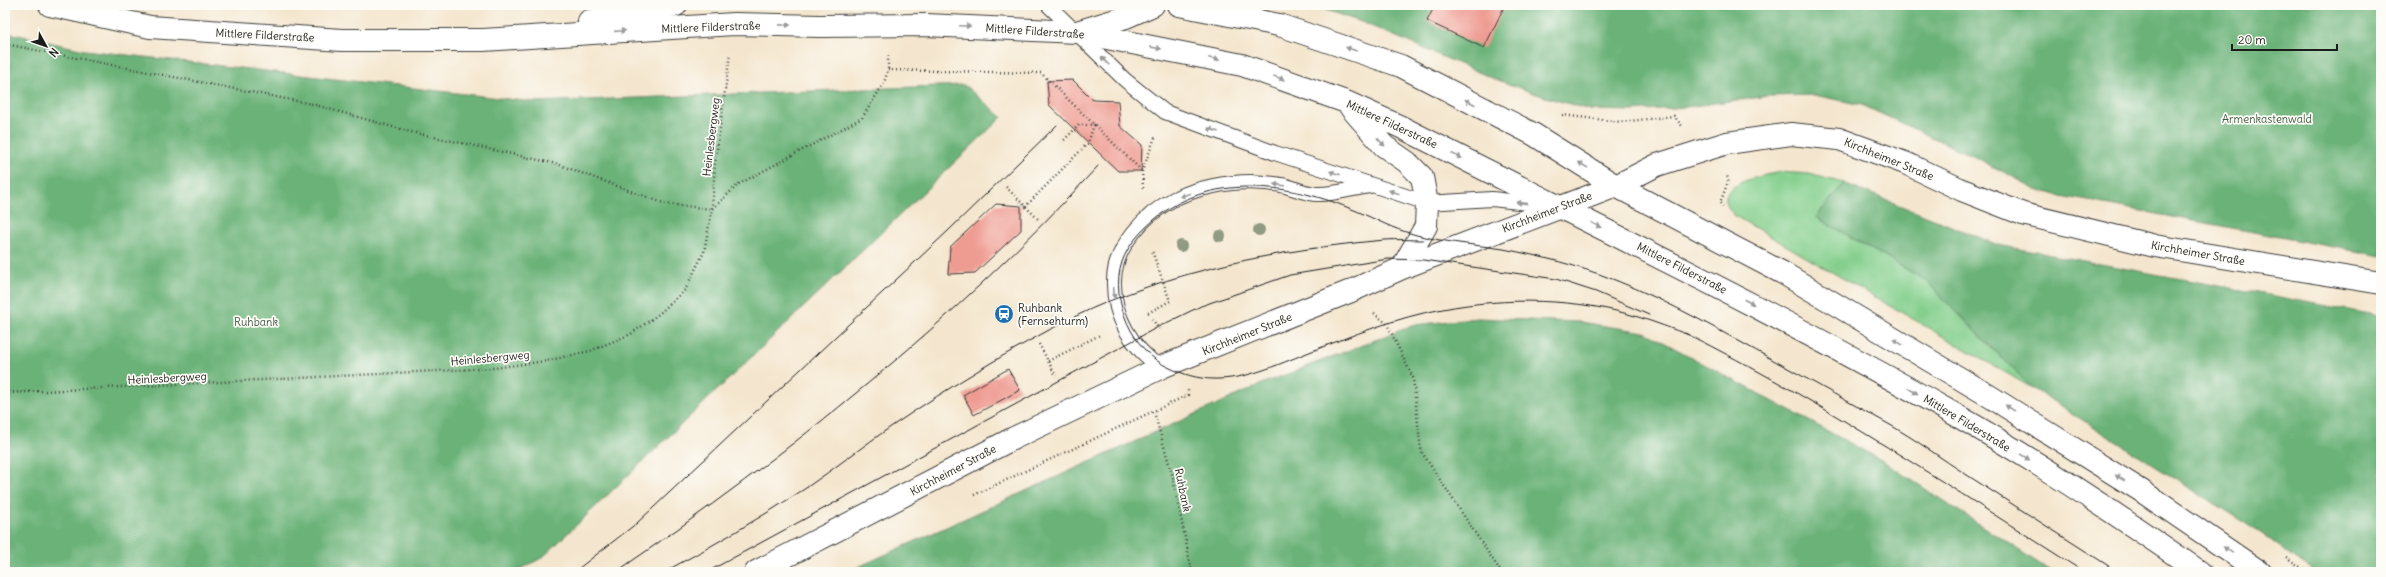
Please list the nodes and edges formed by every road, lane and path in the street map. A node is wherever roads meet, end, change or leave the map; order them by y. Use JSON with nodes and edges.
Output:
{"nodes":[{"id":1,"x":50,"y":5,"type":"edge"},
{"id":2,"x":676,"y":5,"type":"edge"},
{"id":3,"x":1048,"y":5,"type":"edge"},
{"id":4,"x":1153,"y":5,"type":"edge"},
{"id":5,"x":1179,"y":5,"type":"edge"},
{"id":6,"x":734,"y":24,"type":"junction"},
{"id":7,"x":1077,"y":32,"type":"junction"},
{"id":8,"x":483,"y":40,"type":"junction"},
{"id":9,"x":5,"y":44,"type":"edge"},
{"id":10,"x":1346,"y":102,"type":"junction"},
{"id":11,"x":1094,"y":125,"type":"junction"},
{"id":12,"x":1062,"y":142,"type":"dead end"},
{"id":13,"x":1372,"y":185,"type":"junction"},
{"id":14,"x":1616,"y":186,"type":"junction"},
{"id":15,"x":1006,"y":187,"type":"dead end"},
{"id":16,"x":1427,"y":203,"type":"junction"},
{"id":17,"x":1025,"y":207,"type":"junction"},
{"id":18,"x":1561,"y":207,"type":"junction"},
{"id":19,"x":712,"y":209,"type":"junction"},
{"id":20,"x":1038,"y":220,"type":"dead end"},
{"id":21,"x":1144,"y":220,"type":"junction"},
{"id":22,"x":1402,"y":268,"type":"junction"},
{"id":23,"x":2381,"y":283,"type":"edge"},
{"id":24,"x":1351,"y":291,"type":"junction"},
{"id":25,"x":1161,"y":332,"type":"dead end"},
{"id":26,"x":1102,"y":333,"type":"dead end"},
{"id":27,"x":1039,"y":344,"type":"dead end"},
{"id":28,"x":1048,"y":361,"type":"junction"},
{"id":29,"x":1161,"y":368,"type":"junction"},
{"id":30,"x":1056,"y":376,"type":"dead end"},
{"id":31,"x":5,"y":393,"type":"edge"},
{"id":32,"x":969,"y":497,"type":"dead end"},
{"id":33,"x":756,"y":572,"type":"edge"},
{"id":34,"x":1192,"y":572,"type":"edge"},
{"id":35,"x":1501,"y":572,"type":"edge"},
{"id":36,"x":2200,"y":572,"type":"edge"},
{"id":37,"x":2260,"y":572,"type":"edge"}],
"edges":[{"from":1,"to":8,"type":"main road","name":"Mittlere Filderstraße"},
{"from":2,"to":8,"type":"main road","name":"Mittlere Filderstraße"},
{"from":3,"to":7,"type":"lane"},
{"from":4,"to":7,"type":"main road"},
{"from":14,"to":5,"type":"main road","one_way":true},
{"from":6,"to":7,"type":"main road","name":"Mittlere Filderstraße","one_way":true},
{"from":8,"to":6,"type":"main road","name":"Mittlere Filderstraße","one_way":true},
{"from":6,"to":19,"type":"path","name":"Heinlesbergweg"},
{"from":7,"to":10,"type":"main road","name":"Mittlere Filderstraße","one_way":true},
{"from":13,"to":7,"type":"lane","one_way":true},
{"from":9,"to":19,"type":"path"},
{"from":10,"to":16,"type":"main road","one_way":true},
{"from":10,"to":18,"type":"main road","name":"Mittlere Filderstraße","one_way":true},
{"from":11,"to":12,"type":"path"},
{"from":11,"to":17,"type":"path"},
{"from":11,"to":19,"type":"path"},
{"from":11,"to":21,"type":"path"},
{"from":16,"to":13,"type":"lane","one_way":true},
{"from":13,"to":21,"type":"lane","one_way":true},
{"from":14,"to":18,"type":"main road","name":"Kirchheimer Straße"},
{"from":14,"to":23,"type":"main road","name":"Kirchheimer Straße"},
{"from":37,"to":14,"type":"main road","one_way":true},
{"from":15,"to":17,"type":"path"},
{"from":18,"to":16,"type":"lane","one_way":true},
{"from":16,"to":22,"type":"main road"},
{"from":17,"to":20,"type":"path"},
{"from":18,"to":22,"type":"main road","name":"Kirchheimer Straße"},
{"from":18,"to":36,"type":"main road","name":"Mittlere Filderstraße","one_way":true},
{"from":19,"to":31,"type":"path","name":"Heinlesbergweg"},
{"from":21,"to":25,"type":"path"},
{"from":21,"to":29,"type":"lane","one_way":true},
{"from":22,"to":24,"type":"main road","name":"Kirchheimer Straße"},
{"from":24,"to":29,"type":"main road","name":"Kirchheimer Straße"},
{"from":24,"to":35,"type":"path"},
{"from":26,"to":28,"type":"path"},
{"from":27,"to":28,"type":"path"},
{"from":28,"to":30,"type":"path"},
{"from":29,"to":33,"type":"main road","name":"Kirchheimer Straße"},
{"from":32,"to":34,"type":"path","name":"Ruhbank"}]}
